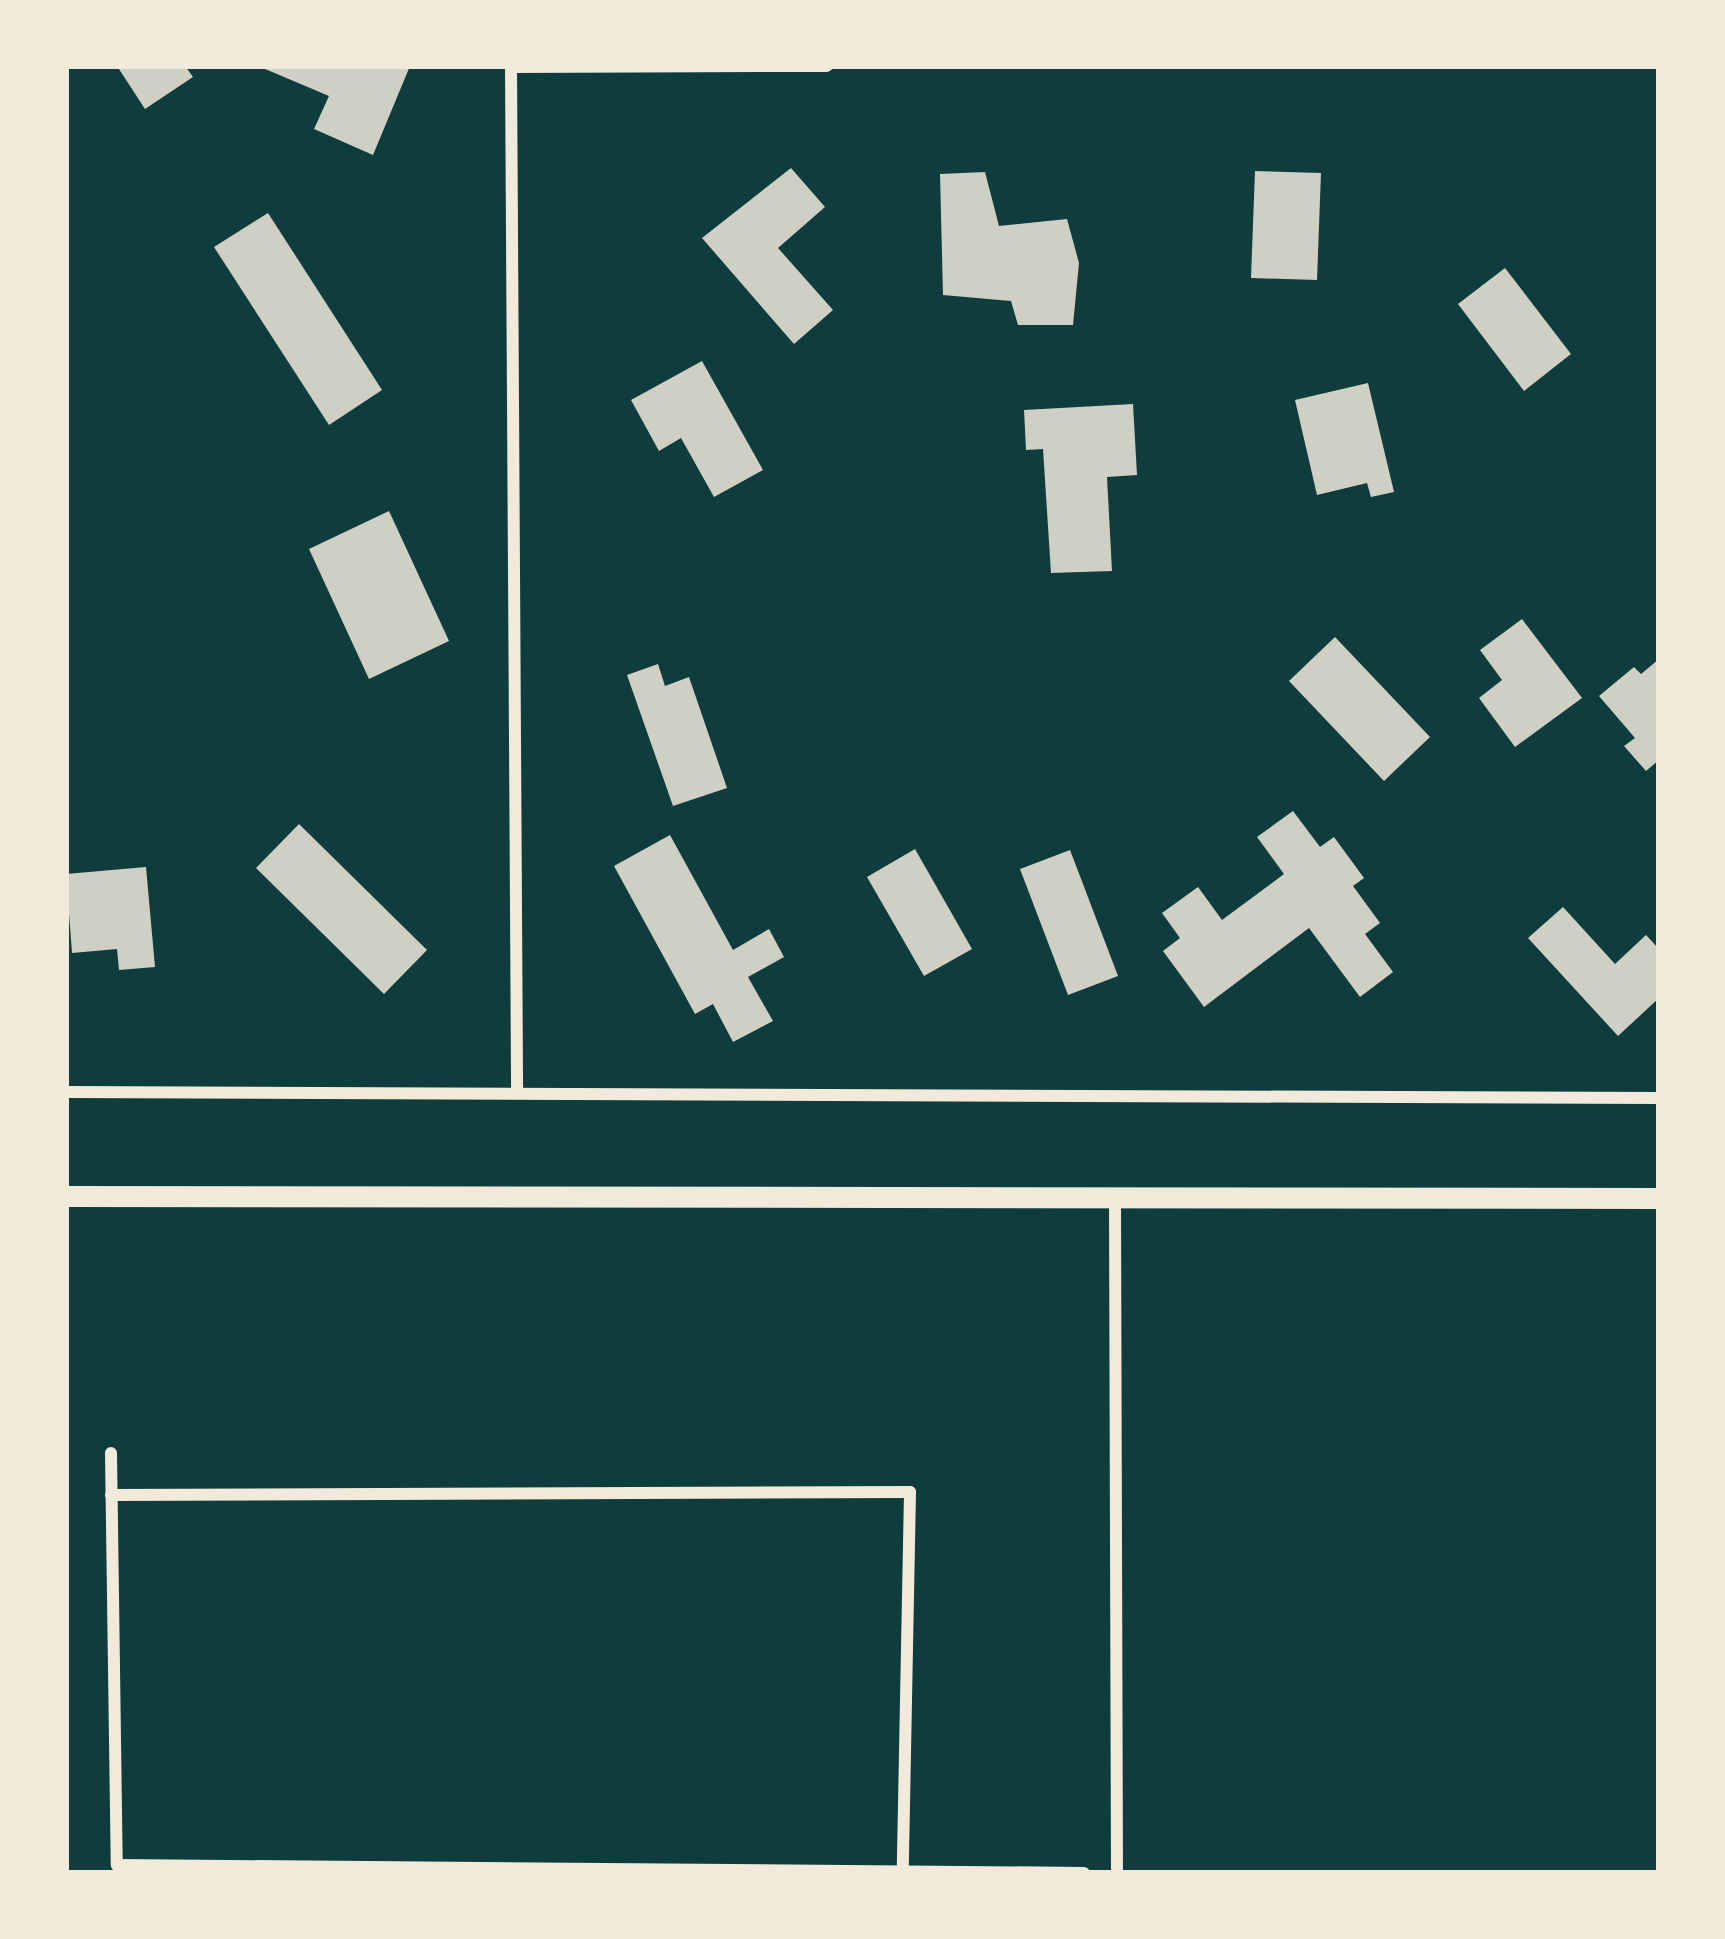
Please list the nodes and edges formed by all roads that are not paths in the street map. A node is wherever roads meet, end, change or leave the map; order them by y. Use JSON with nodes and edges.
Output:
{"nodes":[{"id":1,"x":511,"y":66,"type":"edge"},
{"id":2,"x":826,"y":66,"type":"edge"},
{"id":3,"x":517,"y":1091,"type":"junction"},
{"id":4,"x":66,"y":1092,"type":"edge"},
{"id":5,"x":1659,"y":1098,"type":"edge"},
{"id":6,"x":66,"y":1196,"type":"edge"},
{"id":7,"x":1659,"y":1198,"type":"edge"},
{"id":8,"x":1115,"y":1202,"type":"junction"},
{"id":9,"x":111,"y":1453,"type":"dead end"},
{"id":10,"x":111,"y":1495,"type":"junction"},
{"id":11,"x":903,"y":1872,"type":"edge"},
{"id":12,"x":1084,"y":1873,"type":"edge"},
{"id":13,"x":1117,"y":1873,"type":"edge"}],
"edges":[{"from":1,"to":2,"type":"street"},
{"from":1,"to":3,"type":"street"},
{"from":3,"to":4,"type":"street"},
{"from":3,"to":5,"type":"street"},
{"from":6,"to":8,"type":"street"},
{"from":7,"to":8,"type":"street"},
{"from":8,"to":13,"type":"street"},
{"from":9,"to":10,"type":"street"},
{"from":10,"to":11,"type":"street"},
{"from":10,"to":11,"type":"street"},
{"from":11,"to":12,"type":"street"}]}
